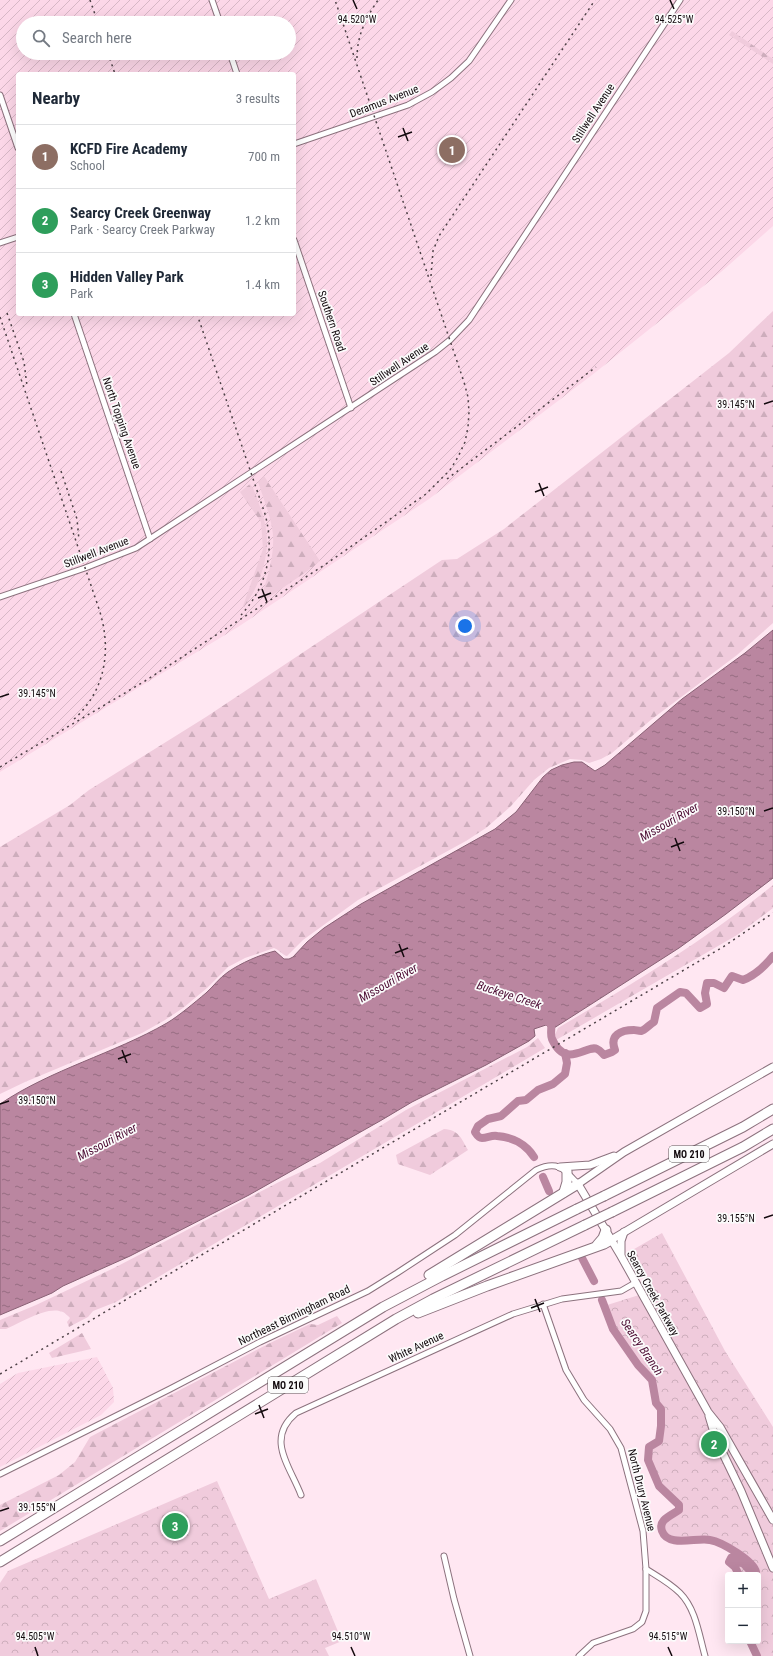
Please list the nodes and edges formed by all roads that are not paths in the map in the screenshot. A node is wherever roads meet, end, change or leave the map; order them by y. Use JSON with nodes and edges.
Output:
{"nodes":[{"id":1,"x":212,"y":0,"type":"edge"},
{"id":2,"x":511,"y":0,"type":"edge"},
{"id":3,"x":680,"y":0,"type":"edge"},
{"id":4,"x":218,"y":16,"type":"edge"},
{"id":5,"x":233,"y":60,"type":"edge"},
{"id":6,"x":237,"y":72,"type":"edge"},
{"id":7,"x":0,"y":95,"type":"edge"},
{"id":8,"x":16,"y":142,"type":"edge"},
{"id":9,"x":296,"y":143,"type":"edge"},
{"id":10,"x":16,"y":238,"type":"edge"},
{"id":11,"x":0,"y":243,"type":"edge"},
{"id":12,"x":296,"y":246,"type":"edge"},
{"id":13,"x":75,"y":316,"type":"edge"},
{"id":14,"x":351,"y":408,"type":"junction"},
{"id":15,"x":150,"y":539,"type":"junction"},
{"id":16,"x":0,"y":597,"type":"edge"},
{"id":17,"x":773,"y":1067,"type":"edge"},
{"id":18,"x":773,"y":1109,"type":"edge"},
{"id":19,"x":773,"y":1129,"type":"edge"},
{"id":20,"x":773,"y":1144,"type":"edge"},
{"id":21,"x":624,"y":1152,"type":"junction"},
{"id":22,"x":563,"y":1169,"type":"junction"},
{"id":23,"x":578,"y":1184,"type":"junction"},
{"id":24,"x":564,"y":1192,"type":"junction"},
{"id":25,"x":606,"y":1230,"type":"junction"},
{"id":26,"x":624,"y":1232,"type":"junction"},
{"id":27,"x":611,"y":1240,"type":"junction"},
{"id":28,"x":596,"y":1246,"type":"junction"},
{"id":29,"x":621,"y":1256,"type":"junction"},
{"id":30,"x":635,"y":1283,"type":"junction"},
{"id":31,"x":405,"y":1295,"type":"junction"},
{"id":32,"x":543,"y":1304,"type":"junction"},
{"id":33,"x":360,"y":1340,"type":"junction"},
{"id":34,"x":708,"y":1412,"type":"junction"},
{"id":35,"x":0,"y":1474,"type":"edge"},
{"id":36,"x":301,"y":1495,"type":"dead end"},
{"id":37,"x":773,"y":1520,"type":"edge"},
{"id":38,"x":0,"y":1541,"type":"edge"},
{"id":39,"x":444,"y":1556,"type":"dead end"},
{"id":40,"x":0,"y":1562,"type":"edge"},
{"id":41,"x":773,"y":1568,"type":"edge"},
{"id":42,"x":646,"y":1569,"type":"junction"},
{"id":43,"x":470,"y":1656,"type":"edge"},
{"id":44,"x":579,"y":1656,"type":"edge"},
{"id":45,"x":705,"y":1656,"type":"edge"}],
"edges":[{"from":1,"to":4,"type":"street"},
{"from":2,"to":9,"type":"street","name":"Deramus Avenue"},
{"from":3,"to":14,"type":"street","name":"Stillwell Avenue"},
{"from":5,"to":6,"type":"street"},
{"from":7,"to":8,"type":"street"},
{"from":10,"to":11,"type":"street"},
{"from":12,"to":14,"type":"street","name":"Southern Road"},
{"from":13,"to":15,"type":"street","name":"North Topping Avenue"},
{"from":14,"to":15,"type":"street","name":"Stillwell Avenue"},
{"from":15,"to":16,"type":"street","name":"Stillwell Avenue"},
{"from":17,"to":21,"type":"street"},
{"from":18,"to":31,"type":"highway","number":"MO 210","bridge":true},
{"from":19,"to":33,"type":"highway","number":"MO 210","bridge":true},
{"from":20,"to":26,"type":"street"},
{"from":21,"to":22,"type":"street"},
{"from":21,"to":23,"type":"street"},
{"from":22,"to":23,"type":"street"},
{"from":22,"to":24,"type":"highway"},
{"from":22,"to":35,"type":"street","name":"Northeast Birmingham Road"},
{"from":23,"to":24,"type":"highway"},
{"from":23,"to":25,"type":"street","name":"Searcy Creek Parkway"},
{"from":24,"to":31,"type":"highway"},
{"from":25,"to":27,"type":"street","name":"Searcy Creek Parkway"},
{"from":25,"to":28,"type":"highway"},
{"from":26,"to":27,"type":"street"},
{"from":26,"to":29,"type":"street"},
{"from":27,"to":28,"type":"highway"},
{"from":27,"to":29,"type":"street","name":"Searcy Creek Parkway"},
{"from":28,"to":33,"type":"highway"},
{"from":29,"to":30,"type":"street","name":"Searcy Creek Parkway"},
{"from":30,"to":32,"type":"street","name":"White Avenue"},
{"from":30,"to":34,"type":"street","name":"Searcy Creek Parkway"},
{"from":31,"to":38,"type":"highway","number":"MO 210"},
{"from":32,"to":36,"type":"street","name":"White Avenue"},
{"from":32,"to":42,"type":"street","name":"North Drury Avenue"},
{"from":33,"to":40,"type":"highway","number":"MO 210"},
{"from":34,"to":37,"type":"street","name":"Searcy Creek Parkway"},
{"from":34,"to":41,"type":"street","name":"Searcy Creek Parkway"},
{"from":39,"to":43,"type":"street"},
{"from":42,"to":44,"type":"street","name":"North Drury Avenue"},
{"from":42,"to":45,"type":"street"}]}
